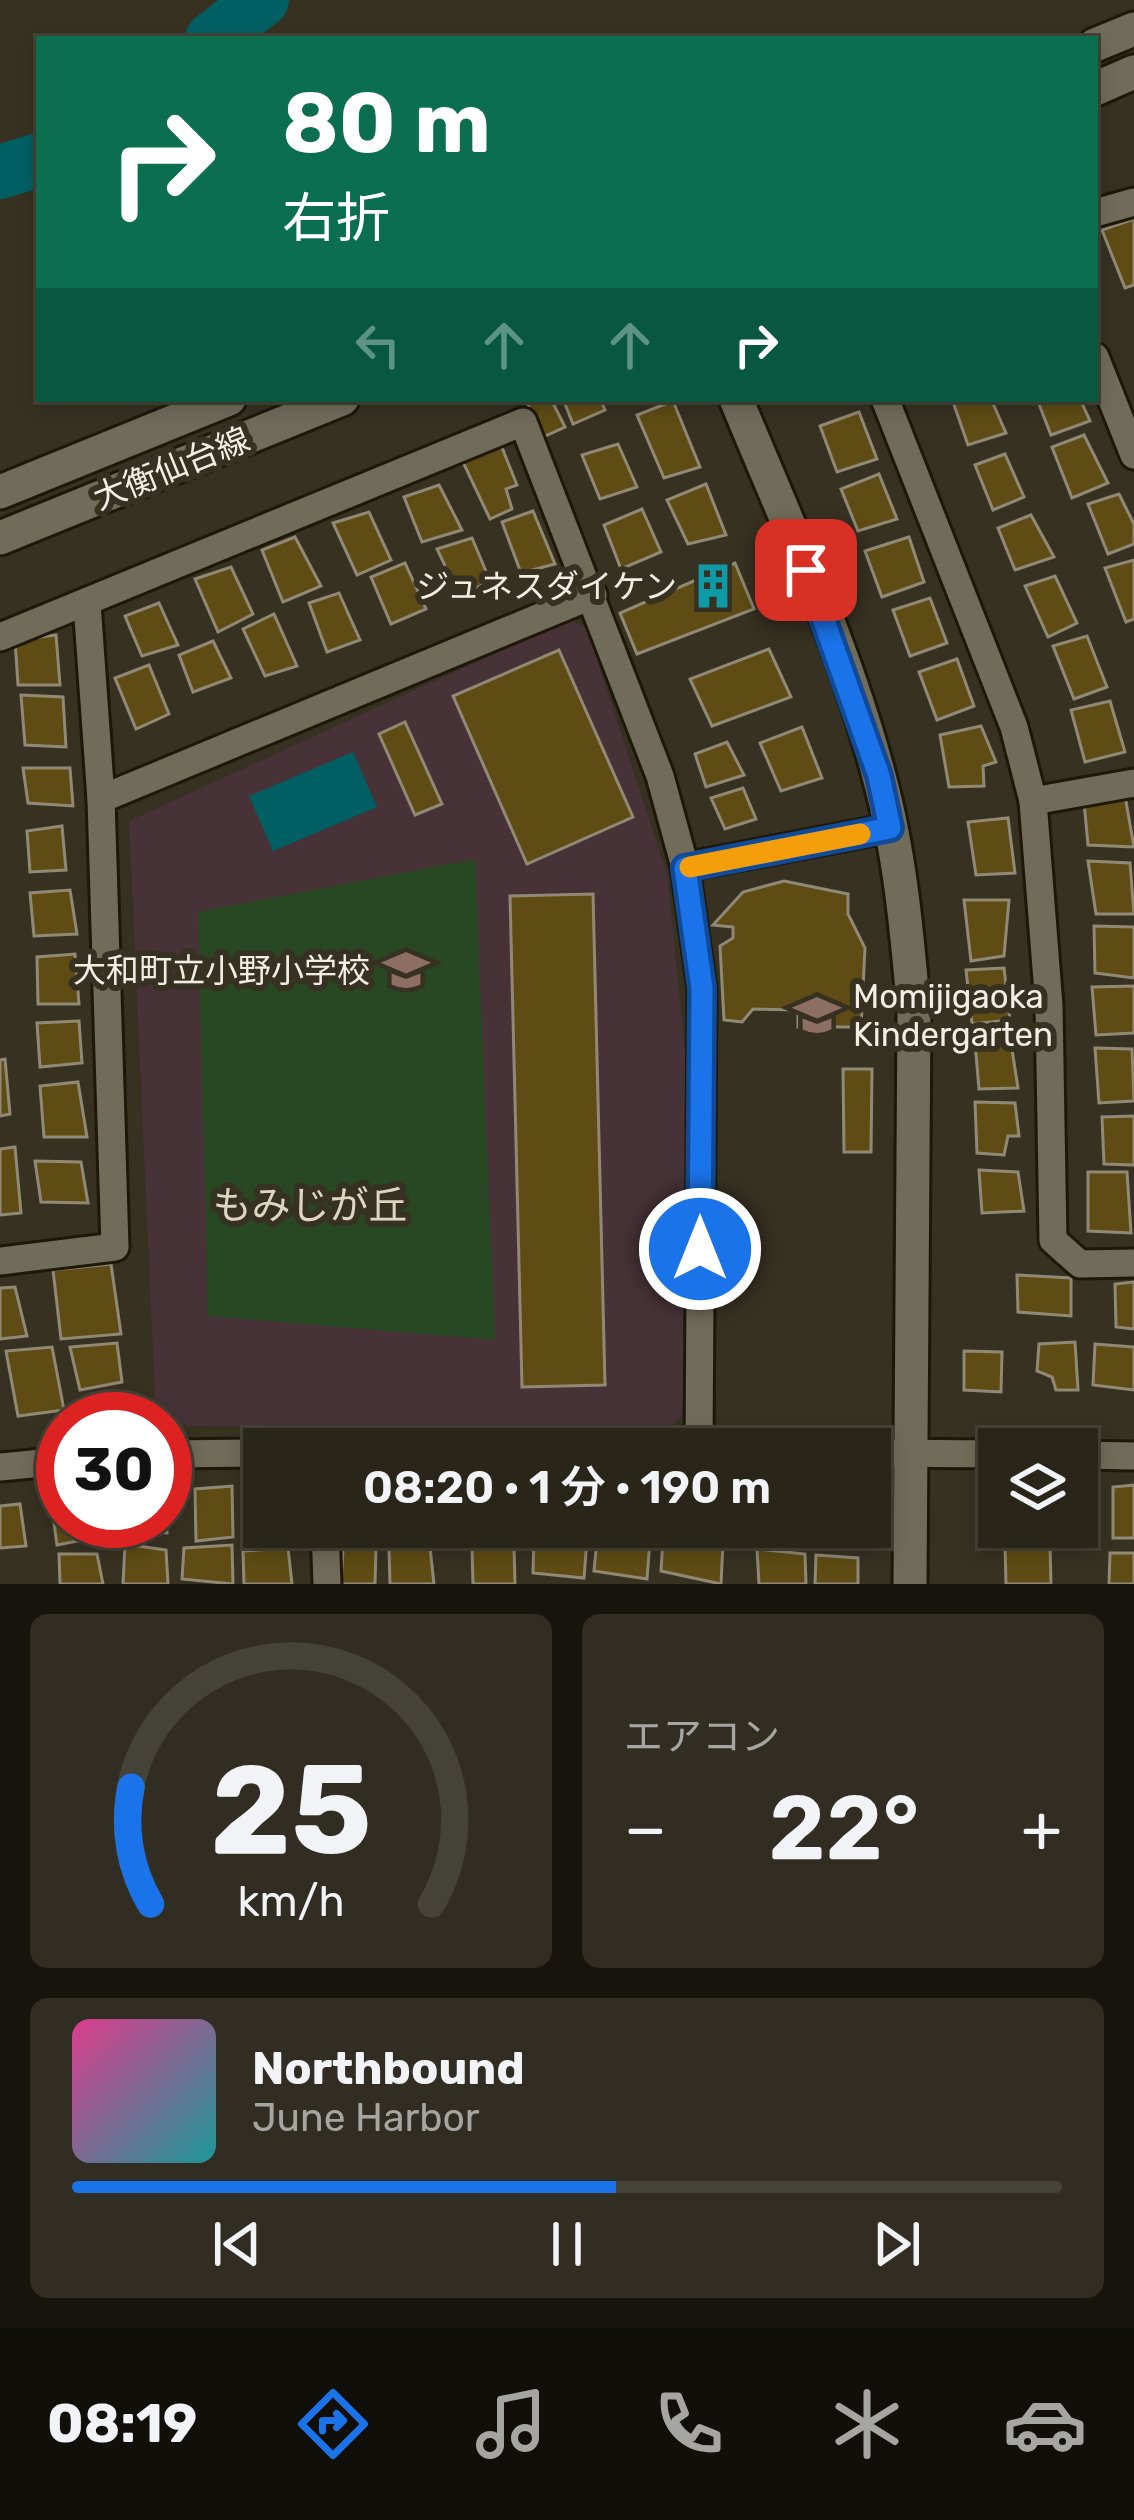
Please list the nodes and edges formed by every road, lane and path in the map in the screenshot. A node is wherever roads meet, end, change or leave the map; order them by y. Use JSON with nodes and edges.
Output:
{"nodes":[{"id":1,"x":1134,"y":29,"type":"edge"},
{"id":2,"x":1098,"y":44,"type":"edge"},
{"id":3,"x":1134,"y":72,"type":"edge"},
{"id":4,"x":1098,"y":88,"type":"edge"},
{"id":5,"x":1134,"y":202,"type":"edge"},
{"id":6,"x":1098,"y":212,"type":"edge"},
{"id":7,"x":1098,"y":365,"type":"edge"},
{"id":8,"x":222,"y":402,"type":"edge"},
{"id":9,"x":336,"y":402,"type":"edge"},
{"id":10,"x":737,"y":402,"type":"edge"},
{"id":11,"x":886,"y":402,"type":"edge"},
{"id":12,"x":1134,"y":455,"type":"edge"},
{"id":13,"x":0,"y":492,"type":"edge"},
{"id":14,"x":0,"y":538,"type":"edge"},
{"id":15,"x":593,"y":595,"type":"junction"},
{"id":16,"x":87,"y":604,"type":"junction"},
{"id":17,"x":0,"y":637,"type":"edge"},
{"id":18,"x":1134,"y":783,"type":"edge"},
{"id":19,"x":101,"y":799,"type":"junction"},
{"id":20,"x":1033,"y":800,"type":"junction"},
{"id":21,"x":890,"y":828,"type":"junction"},
{"id":22,"x":685,"y":868,"type":"junction"},
{"id":23,"x":0,"y":1261,"type":"edge"},
{"id":24,"x":1134,"y":1263,"type":"edge"},
{"id":25,"x":699,"y":1428,"type":"edge"},
{"id":26,"x":891,"y":1453,"type":"edge"},
{"id":27,"x":910,"y":1453,"type":"junction"},
{"id":28,"x":192,"y":1454,"type":"edge"},
{"id":29,"x":243,"y":1454,"type":"edge"},
{"id":30,"x":978,"y":1454,"type":"edge"},
{"id":31,"x":1098,"y":1455,"type":"edge"},
{"id":32,"x":1134,"y":1456,"type":"edge"},
{"id":33,"x":36,"y":1464,"type":"edge"},
{"id":34,"x":0,"y":1467,"type":"edge"},
{"id":35,"x":326,"y":1548,"type":"edge"},
{"id":36,"x":327,"y":1584,"type":"edge"},
{"id":37,"x":910,"y":1584,"type":"edge"}],
"edges":[{"from":1,"to":2,"type":"street"},
{"from":3,"to":4,"type":"street"},
{"from":5,"to":6,"type":"street"},
{"from":7,"to":12,"type":"street"},
{"from":8,"to":13,"type":"street","name":"大衡仙台線"},
{"from":9,"to":14,"type":"street","name":"大衡仙台線"},
{"from":10,"to":21,"type":"street"},
{"from":11,"to":20,"type":"street"},
{"from":15,"to":16,"type":"street"},
{"from":15,"to":19,"type":"street"},
{"from":15,"to":22,"type":"street"},
{"from":16,"to":17,"type":"street"},
{"from":16,"to":19,"type":"street"},
{"from":18,"to":20,"type":"street"},
{"from":19,"to":23,"type":"street"},
{"from":20,"to":24,"type":"street"},
{"from":21,"to":22,"type":"street"},
{"from":21,"to":27,"type":"street"},
{"from":22,"to":25,"type":"street"},
{"from":26,"to":27,"type":"street"},
{"from":27,"to":30,"type":"street"},
{"from":27,"to":37,"type":"street"},
{"from":28,"to":29,"type":"street"},
{"from":31,"to":32,"type":"street"},
{"from":33,"to":34,"type":"street"},
{"from":35,"to":36,"type":"street"}]}
